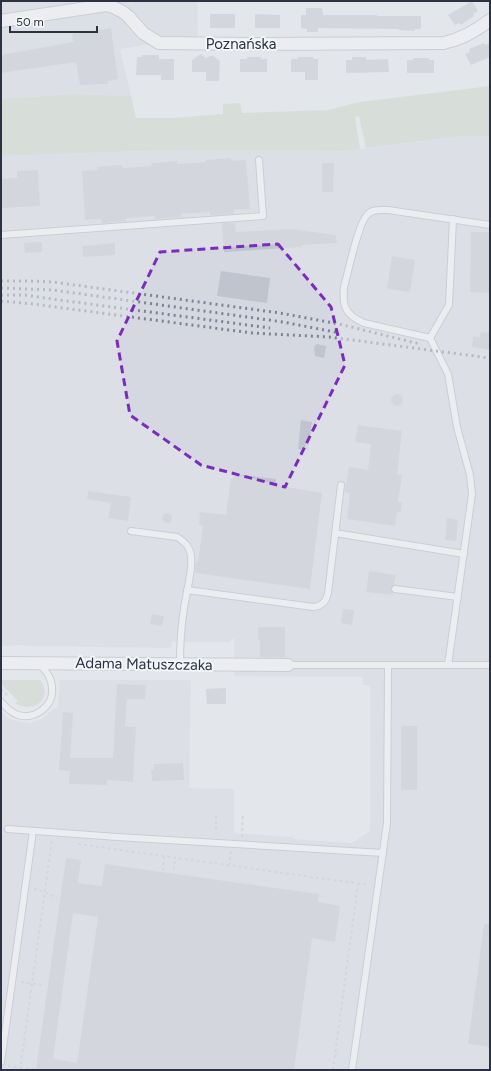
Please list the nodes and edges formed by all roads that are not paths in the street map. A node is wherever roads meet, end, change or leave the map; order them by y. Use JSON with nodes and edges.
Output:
{"nodes":[{"id":1,"x":490,"y":20,"type":"edge"},
{"id":2,"x":1,"y":21,"type":"edge"},
{"id":3,"x":259,"y":160,"type":"dead end"},
{"id":4,"x":453,"y":219,"type":"junction"},
{"id":5,"x":490,"y":225,"type":"edge"},
{"id":6,"x":1,"y":235,"type":"edge"},
{"id":7,"x":430,"y":338,"type":"junction"},
{"id":8,"x":341,"y":485,"type":"dead end"},
{"id":9,"x":131,"y":531,"type":"dead end"},
{"id":10,"x":335,"y":534,"type":"junction"},
{"id":11,"x":464,"y":554,"type":"junction"},
{"id":12,"x":396,"y":589,"type":"dead end"},
{"id":13,"x":187,"y":590,"type":"junction"},
{"id":14,"x":458,"y":597,"type":"junction"},
{"id":15,"x":1,"y":663,"type":"edge"},
{"id":16,"x":38,"y":663,"type":"junction"},
{"id":17,"x":180,"y":664,"type":"junction"},
{"id":18,"x":288,"y":665,"type":"joint"},
{"id":19,"x":388,"y":665,"type":"junction"},
{"id":20,"x":448,"y":665,"type":"junction"},
{"id":21,"x":490,"y":665,"type":"edge"},
{"id":22,"x":1,"y":702,"type":"edge"},
{"id":23,"x":8,"y":829,"type":"dead end"},
{"id":24,"x":33,"y":831,"type":"junction"},
{"id":25,"x":383,"y":854,"type":"junction"},
{"id":26,"x":1,"y":1062,"type":"edge"},
{"id":27,"x":352,"y":1070,"type":"edge"}],
"edges":[{"from":1,"to":2,"type":"street","name":"Poznańska"},
{"from":3,"to":6,"type":"lane"},
{"from":4,"to":5,"type":"lane"},
{"from":4,"to":7,"type":"lane"},
{"from":4,"to":7,"type":"lane"},
{"from":7,"to":11,"type":"lane"},
{"from":8,"to":10,"type":"lane"},
{"from":9,"to":13,"type":"lane"},
{"from":10,"to":11,"type":"lane"},
{"from":10,"to":13,"type":"lane"},
{"from":11,"to":14,"type":"lane"},
{"from":12,"to":14,"type":"lane"},
{"from":13,"to":17,"type":"lane"},
{"from":14,"to":20,"type":"lane"},
{"from":15,"to":16,"type":"street","name":"Adama Matuszczaka"},
{"from":16,"to":17,"type":"street","name":"Adama Matuszczaka"},
{"from":16,"to":22,"type":"lane"},
{"from":17,"to":18,"type":"street","name":"Adama Matuszczaka"},
{"from":18,"to":19,"type":"lane"},
{"from":19,"to":20,"type":"lane"},
{"from":19,"to":25,"type":"lane"},
{"from":20,"to":21,"type":"lane"},
{"from":23,"to":24,"type":"lane"},
{"from":24,"to":25,"type":"lane"},
{"from":24,"to":26,"type":"lane"},
{"from":25,"to":27,"type":"lane"}]}
